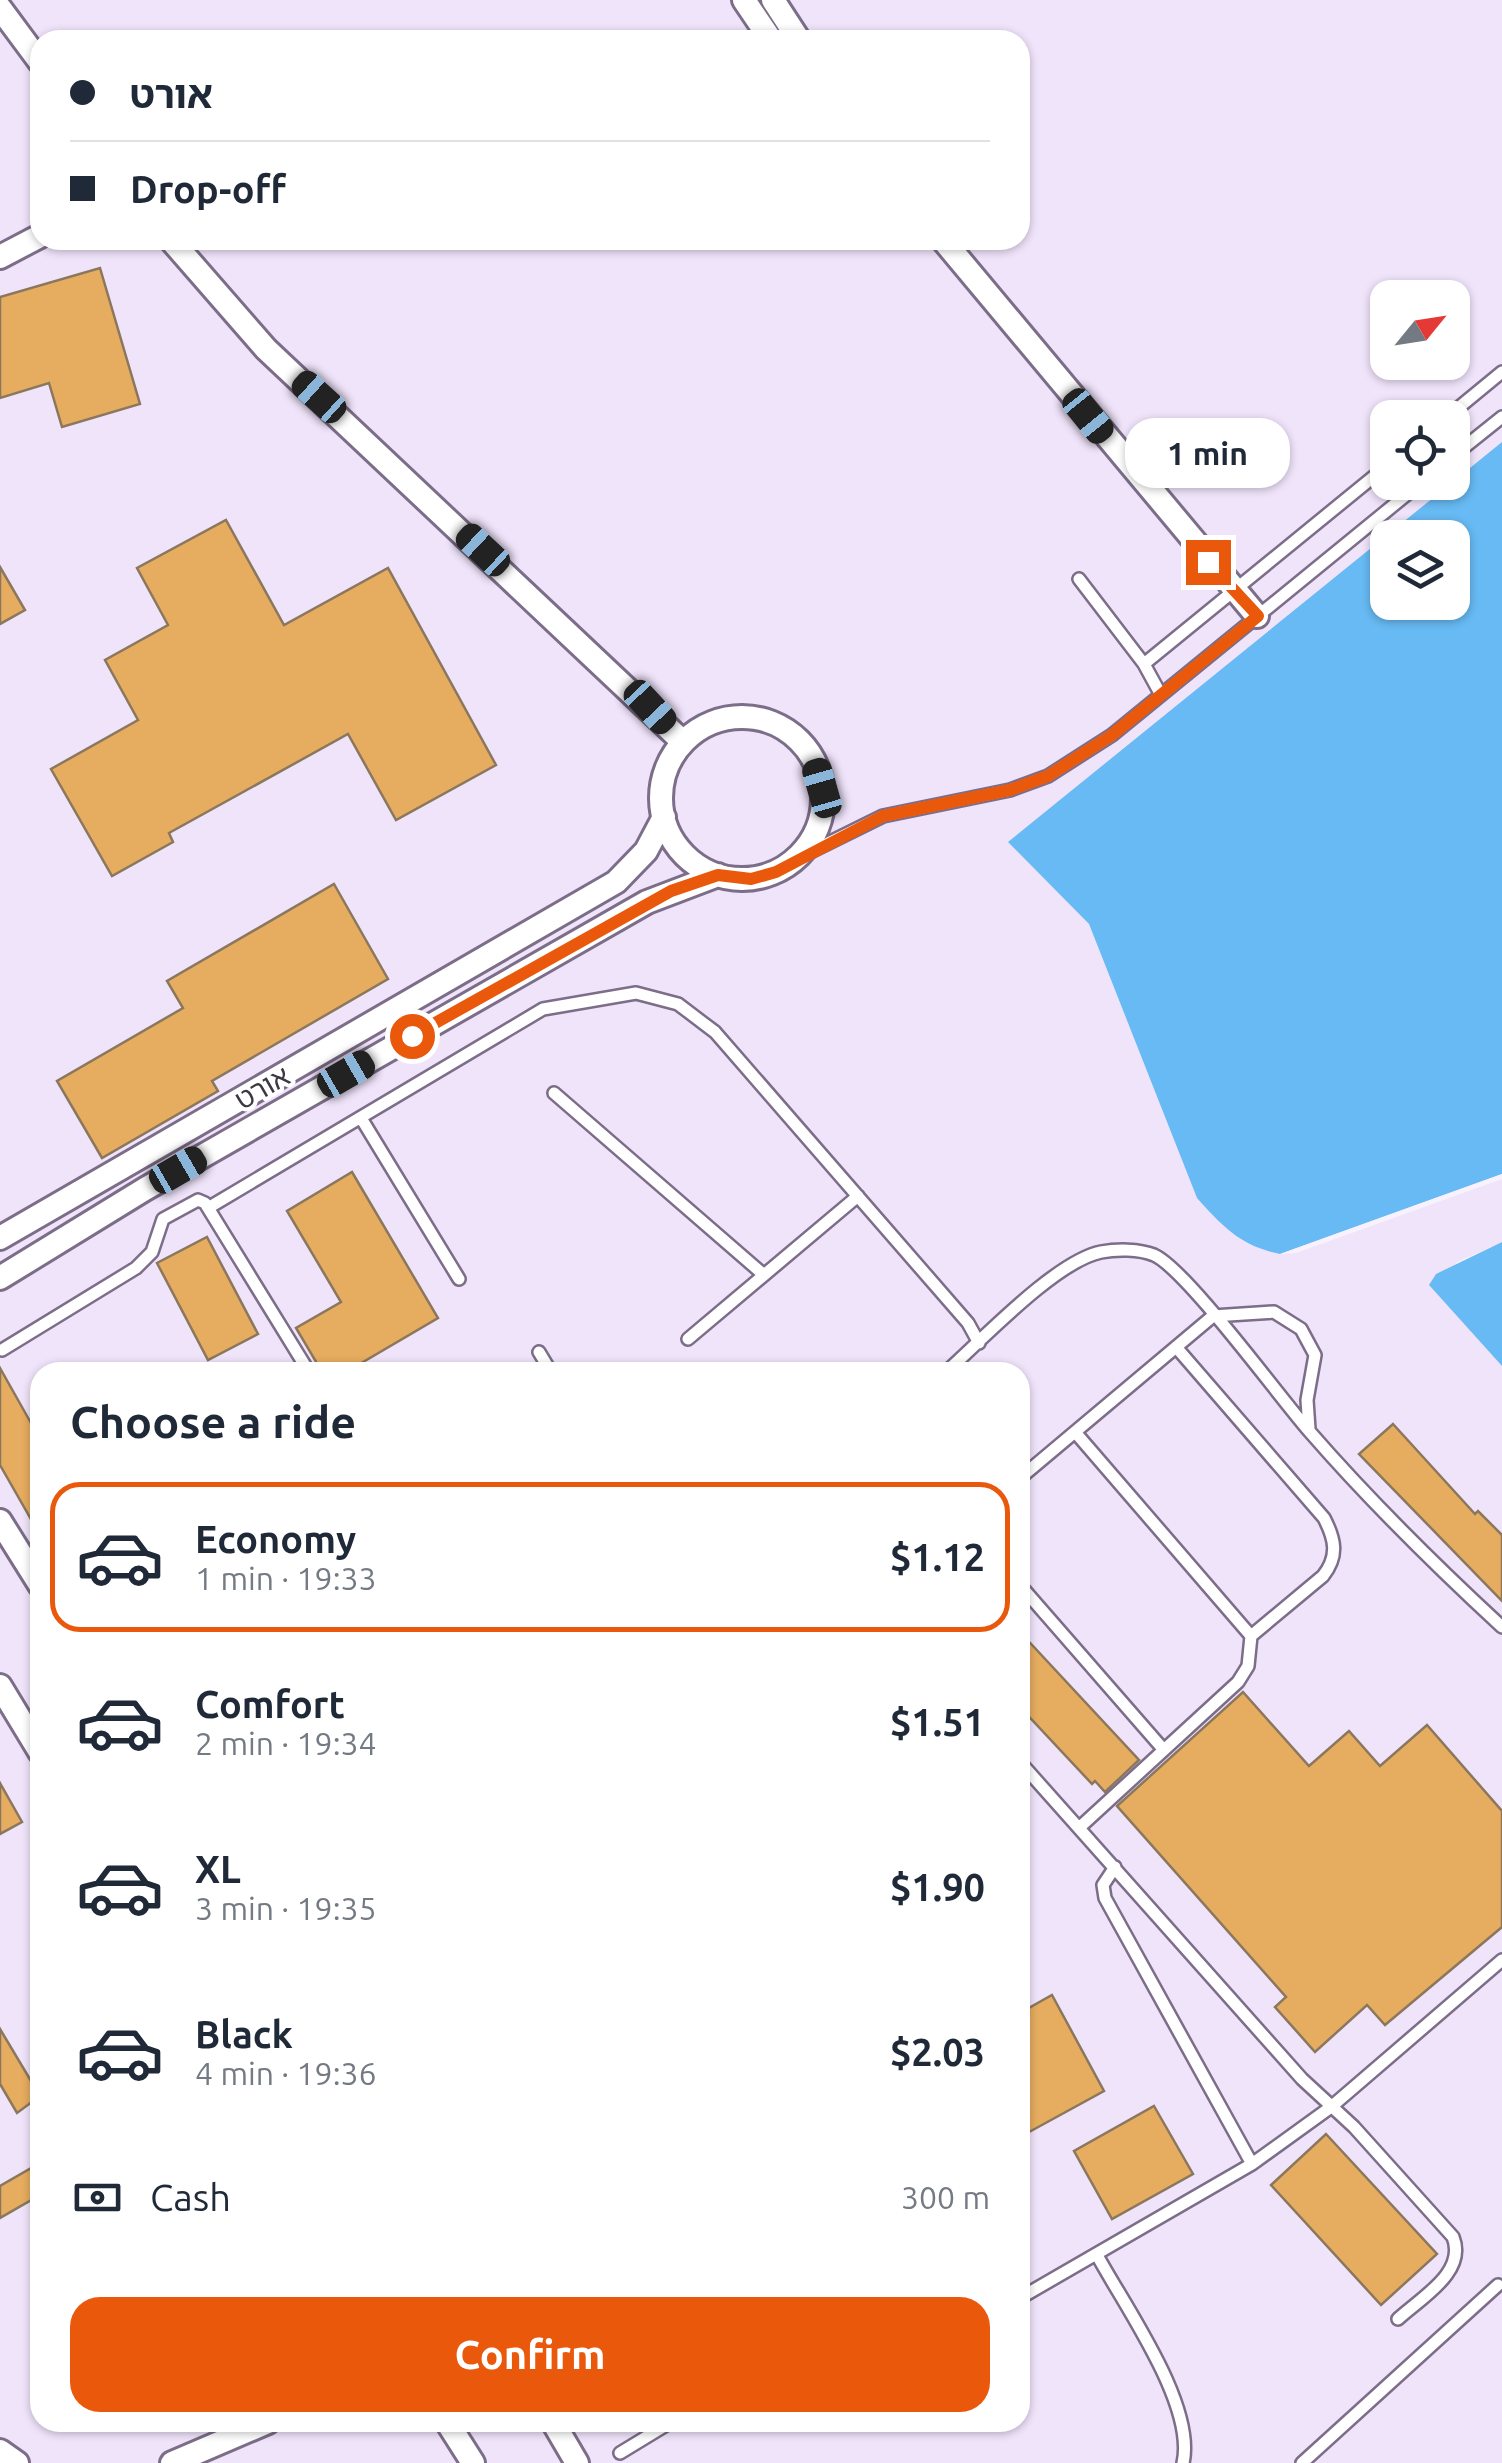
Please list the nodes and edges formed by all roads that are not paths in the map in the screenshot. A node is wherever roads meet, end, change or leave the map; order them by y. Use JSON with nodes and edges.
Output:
{"nodes":[{"id":1,"x":744,"y":0,"type":"edge"},
{"id":2,"x":774,"y":1,"type":"edge"},
{"id":3,"x":0,"y":8,"type":"edge"},
{"id":4,"x":764,"y":30,"type":"edge"},
{"id":5,"x":793,"y":30,"type":"edge"},
{"id":6,"x":30,"y":48,"type":"edge"},
{"id":7,"x":30,"y":241,"type":"edge"},
{"id":8,"x":180,"y":250,"type":"edge"},
{"id":9,"x":951,"y":250,"type":"edge"},
{"id":10,"x":0,"y":257,"type":"edge"},
{"id":11,"x":1502,"y":372,"type":"edge"},
{"id":12,"x":1468,"y":400,"type":"edge"},
{"id":13,"x":1502,"y":417,"type":"edge"},
{"id":14,"x":1470,"y":443,"type":"edge"},
{"id":15,"x":1370,"y":480,"type":"edge"},
{"id":16,"x":1400,"y":500,"type":"edge"},
{"id":17,"x":1079,"y":579,"type":"dead end"},
{"id":18,"x":1232,"y":592,"type":"junction"},
{"id":19,"x":1258,"y":616,"type":"junction"},
{"id":20,"x":1144,"y":664,"type":"junction"},
{"id":21,"x":1161,"y":695,"type":"junction"},
{"id":22,"x":683,"y":742,"type":"junction"},
{"id":23,"x":664,"y":817,"type":"junction"},
{"id":24,"x":796,"y":859,"type":"junction"},
{"id":25,"x":718,"y":875,"type":"junction"},
{"id":26,"x":554,"y":1094,"type":"dead end"},
{"id":27,"x":360,"y":1118,"type":"junction"},
{"id":28,"x":858,"y":1196,"type":"junction"},
{"id":29,"x":208,"y":1208,"type":"junction"},
{"id":30,"x":0,"y":1238,"type":"edge"},
{"id":31,"x":764,"y":1275,"type":"junction"},
{"id":32,"x":0,"y":1278,"type":"edge"},
{"id":33,"x":460,"y":1279,"type":"dead end"},
{"id":34,"x":1212,"y":1316,"type":"junction"},
{"id":35,"x":688,"y":1340,"type":"dead end"},
{"id":36,"x":979,"y":1343,"type":"junction"},
{"id":37,"x":1176,"y":1347,"type":"junction"},
{"id":38,"x":2,"y":1350,"type":"edge"},
{"id":39,"x":539,"y":1352,"type":"dead end"},
{"id":40,"x":303,"y":1362,"type":"edge"},
{"id":41,"x":545,"y":1362,"type":"edge"},
{"id":42,"x":957,"y":1362,"type":"edge"},
{"id":43,"x":1075,"y":1432,"type":"junction"},
{"id":44,"x":1310,"y":1432,"type":"junction"},
{"id":45,"x":1030,"y":1470,"type":"edge"},
{"id":46,"x":0,"y":1522,"type":"edge"},
{"id":47,"x":30,"y":1569,"type":"edge"},
{"id":48,"x":1030,"y":1597,"type":"edge"},
{"id":49,"x":1502,"y":1627,"type":"edge"},
{"id":50,"x":1251,"y":1636,"type":"junction"},
{"id":51,"x":0,"y":1686,"type":"edge"},
{"id":52,"x":30,"y":1736,"type":"edge"},
{"id":53,"x":1163,"y":1749,"type":"junction"},
{"id":54,"x":1030,"y":1773,"type":"edge"},
{"id":55,"x":1080,"y":1826,"type":"junction"},
{"id":56,"x":1115,"y":1867,"type":"junction"},
{"id":57,"x":1502,"y":1960,"type":"edge"},
{"id":58,"x":1332,"y":2107,"type":"junction"},
{"id":59,"x":1252,"y":2164,"type":"junction"},
{"id":60,"x":1097,"y":2256,"type":"junction"},
{"id":61,"x":1498,"y":2285,"type":"dead end"},
{"id":62,"x":1030,"y":2293,"type":"edge"},
{"id":63,"x":1398,"y":2319,"type":"dead end"},
{"id":64,"x":245,"y":2432,"type":"edge"},
{"id":65,"x":453,"y":2432,"type":"edge"},
{"id":66,"x":559,"y":2432,"type":"edge"},
{"id":67,"x":655,"y":2432,"type":"edge"},
{"id":68,"x":0,"y":2452,"type":"edge"},
{"id":69,"x":620,"y":2453,"type":"dead end"},
{"id":70,"x":16,"y":2463,"type":"edge"},
{"id":71,"x":172,"y":2463,"type":"edge"},
{"id":72,"x":473,"y":2463,"type":"edge"},
{"id":73,"x":577,"y":2463,"type":"edge"},
{"id":74,"x":1184,"y":2463,"type":"edge"},
{"id":75,"x":1302,"y":2463,"type":"edge"}],
"edges":[{"from":1,"to":4,"type":"street"},
{"from":2,"to":5,"type":"street"},
{"from":3,"to":6,"type":"street"},
{"from":7,"to":10,"type":"street"},
{"from":8,"to":22,"type":"street"},
{"from":9,"to":18,"type":"street"},
{"from":11,"to":12,"type":"lane"},
{"from":13,"to":14,"type":"lane"},
{"from":15,"to":18,"type":"lane"},
{"from":16,"to":19,"type":"lane"},
{"from":17,"to":20,"type":"lane"},
{"from":18,"to":19,"type":"street"},
{"from":18,"to":20,"type":"lane"},
{"from":19,"to":21,"type":"lane"},
{"from":20,"to":21,"type":"lane"},
{"from":21,"to":24,"type":"lane"},
{"from":22,"to":23,"type":"street"},
{"from":22,"to":24,"type":"street"},
{"from":23,"to":25,"type":"street"},
{"from":23,"to":30,"type":"street","name":"אורט"},
{"from":24,"to":25,"type":"street"},
{"from":25,"to":32,"type":"street","name":"אורט"},
{"from":26,"to":31,"type":"lane"},
{"from":27,"to":28,"type":"lane"},
{"from":27,"to":29,"type":"lane"},
{"from":27,"to":33,"type":"lane"},
{"from":28,"to":31,"type":"lane"},
{"from":28,"to":36,"type":"lane"},
{"from":29,"to":38,"type":"lane"},
{"from":29,"to":40,"type":"lane"},
{"from":31,"to":35,"type":"lane"},
{"from":34,"to":36,"type":"lane"},
{"from":34,"to":37,"type":"lane"},
{"from":34,"to":44,"type":"lane"},
{"from":34,"to":44,"type":"lane"},
{"from":36,"to":42,"type":"lane"},
{"from":37,"to":43,"type":"lane"},
{"from":37,"to":50,"type":"lane"},
{"from":39,"to":41,"type":"lane"},
{"from":43,"to":45,"type":"lane"},
{"from":43,"to":50,"type":"lane"},
{"from":44,"to":49,"type":"lane"},
{"from":46,"to":47,"type":"street"},
{"from":48,"to":53,"type":"lane"},
{"from":50,"to":53,"type":"lane"},
{"from":51,"to":52,"type":"street"},
{"from":53,"to":55,"type":"lane"},
{"from":54,"to":55,"type":"lane"},
{"from":55,"to":56,"type":"lane"},
{"from":56,"to":58,"type":"lane"},
{"from":56,"to":59,"type":"lane"},
{"from":57,"to":58,"type":"lane"},
{"from":58,"to":59,"type":"lane"},
{"from":58,"to":63,"type":"lane"},
{"from":59,"to":60,"type":"lane"},
{"from":60,"to":62,"type":"lane"},
{"from":60,"to":74,"type":"lane"},
{"from":61,"to":75,"type":"lane"},
{"from":64,"to":71,"type":"street"},
{"from":65,"to":72,"type":"street"},
{"from":66,"to":73,"type":"street"},
{"from":67,"to":69,"type":"lane"},
{"from":68,"to":70,"type":"street"}]}
